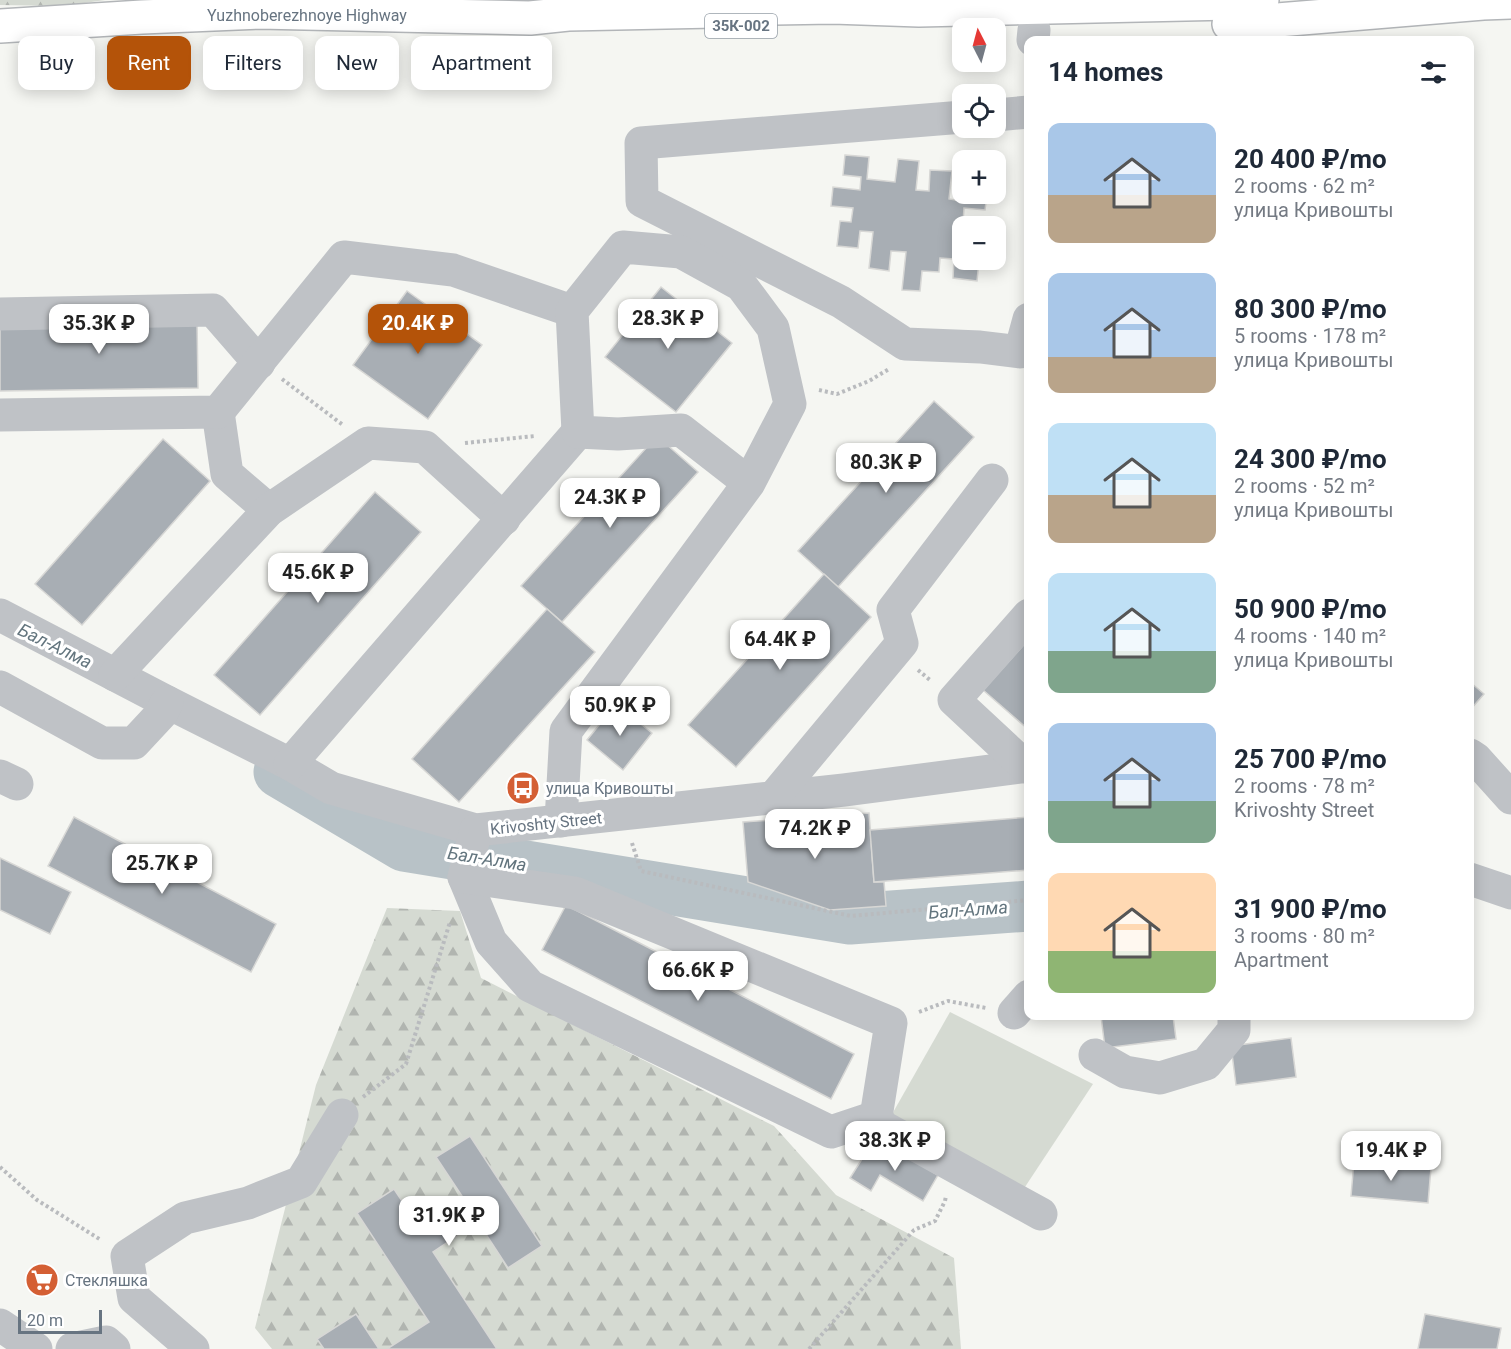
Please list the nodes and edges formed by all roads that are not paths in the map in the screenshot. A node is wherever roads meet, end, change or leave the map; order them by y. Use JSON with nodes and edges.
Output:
{"nodes":[{"id":1,"x":1511,"y":2,"type":"edge"},
{"id":2,"x":472,"y":8,"type":"edge"},
{"id":3,"x":1246,"y":11,"type":"edge"},
{"id":4,"x":360,"y":18,"type":"junction"},
{"id":5,"x":525,"y":22,"type":"junction"},
{"id":6,"x":0,"y":26,"type":"edge"},
{"id":7,"x":952,"y":29,"type":"edge"},
{"id":8,"x":1006,"y":31,"type":"edge"},
{"id":9,"x":0,"y":32,"type":"edge"},
{"id":10,"x":1034,"y":35,"type":"edge"},
{"id":11,"x":1024,"y":112,"type":"edge"},
{"id":12,"x":1006,"y":114,"type":"edge"},
{"id":13,"x":952,"y":118,"type":"edge"},
{"id":14,"x":572,"y":311,"type":"junction"},
{"id":15,"x":0,"y":314,"type":"edge"},
{"id":16,"x":1024,"y":337,"type":"edge"},
{"id":17,"x":1020,"y":352,"type":"junction"},
{"id":18,"x":259,"y":363,"type":"junction"},
{"id":19,"x":899,"y":363,"type":"road end"},
{"id":20,"x":218,"y":412,"type":"junction"},
{"id":21,"x":0,"y":416,"type":"edge"},
{"id":22,"x":578,"y":432,"type":"junction"},
{"id":23,"x":992,"y":480,"type":"dead end"},
{"id":24,"x":749,"y":483,"type":"junction"},
{"id":25,"x":269,"y":510,"type":"junction"},
{"id":26,"x":504,"y":519,"type":"junction"},
{"id":27,"x":0,"y":615,"type":"edge"},
{"id":28,"x":1024,"y":621,"type":"edge"},
{"id":29,"x":115,"y":675,"type":"junction"},
{"id":30,"x":0,"y":687,"type":"edge"},
{"id":31,"x":164,"y":708,"type":"junction"},
{"id":32,"x":1474,"y":758,"type":"edge"},
{"id":33,"x":1024,"y":762,"type":"edge"},
{"id":34,"x":290,"y":764,"type":"junction"},
{"id":35,"x":1024,"y":767,"type":"edge"},
{"id":36,"x":773,"y":798,"type":"junction"},
{"id":37,"x":1511,"y":798,"type":"edge"},
{"id":38,"x":561,"y":821,"type":"junction"},
{"id":39,"x":476,"y":831,"type":"junction"},
{"id":40,"x":464,"y":877,"type":"junction"},
{"id":41,"x":1474,"y":880,"type":"edge"},
{"id":42,"x":1511,"y":893,"type":"edge"},
{"id":43,"x":1234,"y":1020,"type":"edge"},
{"id":44,"x":1095,"y":1055,"type":"dead end"},
{"id":45,"x":342,"y":1115,"type":"road end"},
{"id":46,"x":876,"y":1117,"type":"junction"},
{"id":47,"x":1041,"y":1214,"type":"dead end"},
{"id":48,"x":0,"y":1325,"type":"edge"},
{"id":49,"x":36,"y":1349,"type":"edge"},
{"id":50,"x":72,"y":1349,"type":"edge"},
{"id":51,"x":114,"y":1349,"type":"edge"},
{"id":52,"x":193,"y":1349,"type":"edge"}],
"edges":[{"from":1,"to":3,"type":"highway","name":"Yuzhnoberezhnoye Highway"},
{"from":2,"to":4,"type":"highway","name":"Yuzhnoberezhnoye Highway"},
{"from":2,"to":5,"type":"highway","name":"Yuzhnoberezhnoye Highway"},
{"from":3,"to":5,"type":"highway","name":"Yuzhnoberezhnoye Highway"},
{"from":3,"to":10,"type":"highway","name":"Yuzhnoberezhnoye Highway"},
{"from":4,"to":5,"type":"highway","name":"Yuzhnoberezhnoye Highway"},
{"from":4,"to":6,"type":"highway","name":"Yuzhnoberezhnoye Highway"},
{"from":4,"to":9,"type":"highway","name":"Yuzhnoberezhnoye Highway"},
{"from":5,"to":7,"type":"highway","name":"Yuzhnoberezhnoye Highway","number":"35К-002"},
{"from":8,"to":10,"type":"highway","name":"Yuzhnoberezhnoye Highway"},
{"from":11,"to":12,"type":"street"},
{"from":13,"to":17,"type":"street"},
{"from":14,"to":18,"type":"street"},
{"from":14,"to":22,"type":"street"},
{"from":14,"to":24,"type":"street"},
{"from":15,"to":18,"type":"street"},
{"from":16,"to":17,"type":"street"},
{"from":17,"to":19,"type":"street"},
{"from":18,"to":20,"type":"street"},
{"from":20,"to":21,"type":"street"},
{"from":20,"to":25,"type":"street"},
{"from":22,"to":24,"type":"street"},
{"from":22,"to":26,"type":"street"},
{"from":23,"to":36,"type":"street"},
{"from":24,"to":38,"type":"street"},
{"from":25,"to":26,"type":"street"},
{"from":25,"to":29,"type":"street"},
{"from":26,"to":34,"type":"street"},
{"from":27,"to":29,"type":"street","name":"Krivoshty Street"},
{"from":28,"to":33,"type":"street"},
{"from":29,"to":31,"type":"street","name":"Krivoshty Street"},
{"from":30,"to":31,"type":"street"},
{"from":31,"to":34,"type":"street","name":"Krivoshty Street"},
{"from":32,"to":37,"type":"street"},
{"from":34,"to":39,"type":"street","name":"Krivoshty Street"},
{"from":35,"to":36,"type":"street","name":"Krivoshty Street"},
{"from":36,"to":38,"type":"street","name":"Krivoshty Street"},
{"from":38,"to":39,"type":"street","name":"Krivoshty Street"},
{"from":39,"to":40,"type":"street"},
{"from":40,"to":46,"type":"street"},
{"from":40,"to":46,"type":"street"},
{"from":41,"to":42,"type":"street"},
{"from":43,"to":44,"type":"street"},
{"from":45,"to":52,"type":"street"},
{"from":46,"to":47,"type":"street"},
{"from":48,"to":49,"type":"street"},
{"from":50,"to":51,"type":"street"}]}
